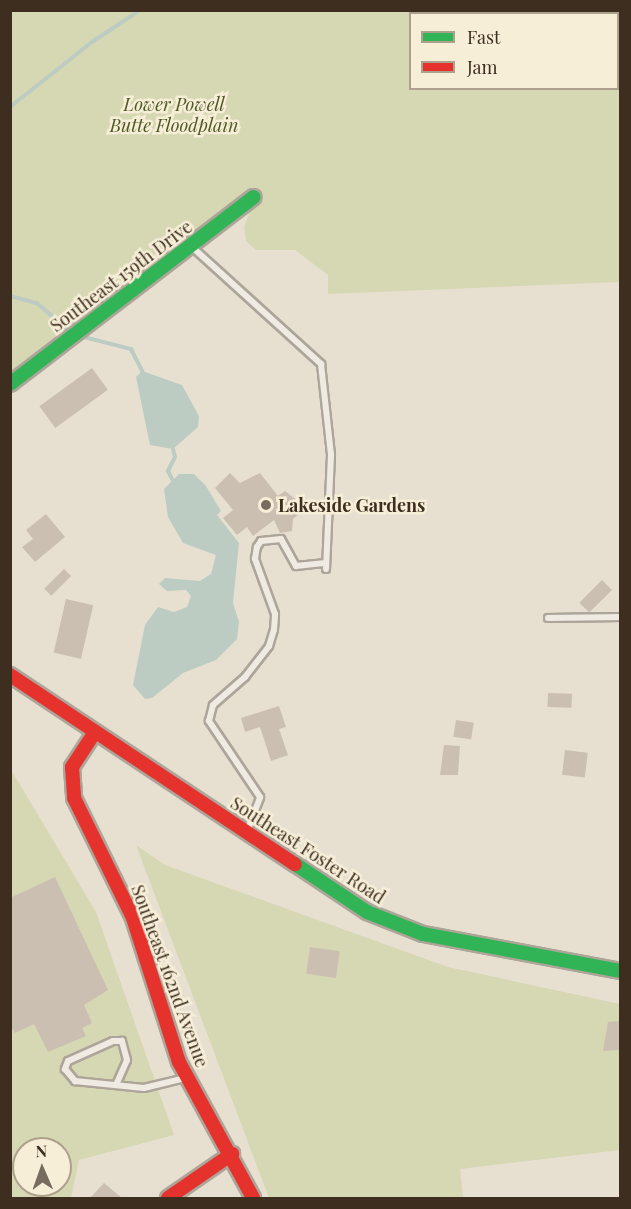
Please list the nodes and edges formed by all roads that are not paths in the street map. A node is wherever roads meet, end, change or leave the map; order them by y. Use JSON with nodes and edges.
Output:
{"nodes":[{"id":1,"x":254,"y":197,"type":"dead end"},
{"id":2,"x":191,"y":245,"type":"junction"},
{"id":3,"x":10,"y":384,"type":"edge"},
{"id":4,"x":621,"y":617,"type":"edge"},
{"id":5,"x":548,"y":618,"type":"dead end"},
{"id":6,"x":10,"y":675,"type":"edge"},
{"id":7,"x":95,"y":732,"type":"junction"},
{"id":8,"x":246,"y":832,"type":"junction"},
{"id":9,"x":621,"y":971,"type":"edge"},
{"id":10,"x":186,"y":1077,"type":"junction"},
{"id":11,"x":116,"y":1085,"type":"junction"},
{"id":12,"x":232,"y":1154,"type":"junction"},
{"id":13,"x":168,"y":1198,"type":"edge"},
{"id":14,"x":253,"y":1198,"type":"edge"}],
"edges":[{"from":1,"to":2,"type":"street","name":"Southeast 159th Drive"},
{"from":2,"to":3,"type":"street","name":"Southeast 159th Drive"},
{"from":2,"to":8,"type":"lane"},
{"from":4,"to":5,"type":"lane"},
{"from":6,"to":7,"type":"street","name":"Southeast Foster Road"},
{"from":7,"to":8,"type":"street","name":"Southeast Foster Road"},
{"from":7,"to":10,"type":"street","name":"Southeast 162nd Avenue"},
{"from":8,"to":9,"type":"street","name":"Southeast Foster Road"},
{"from":10,"to":11,"type":"lane"},
{"from":10,"to":12,"type":"street","name":"Southeast 162nd Avenue"},
{"from":11,"to":11,"type":"lane"},
{"from":12,"to":13,"type":"street"},
{"from":12,"to":14,"type":"street","name":"Southeast 162nd Avenue"}]}
